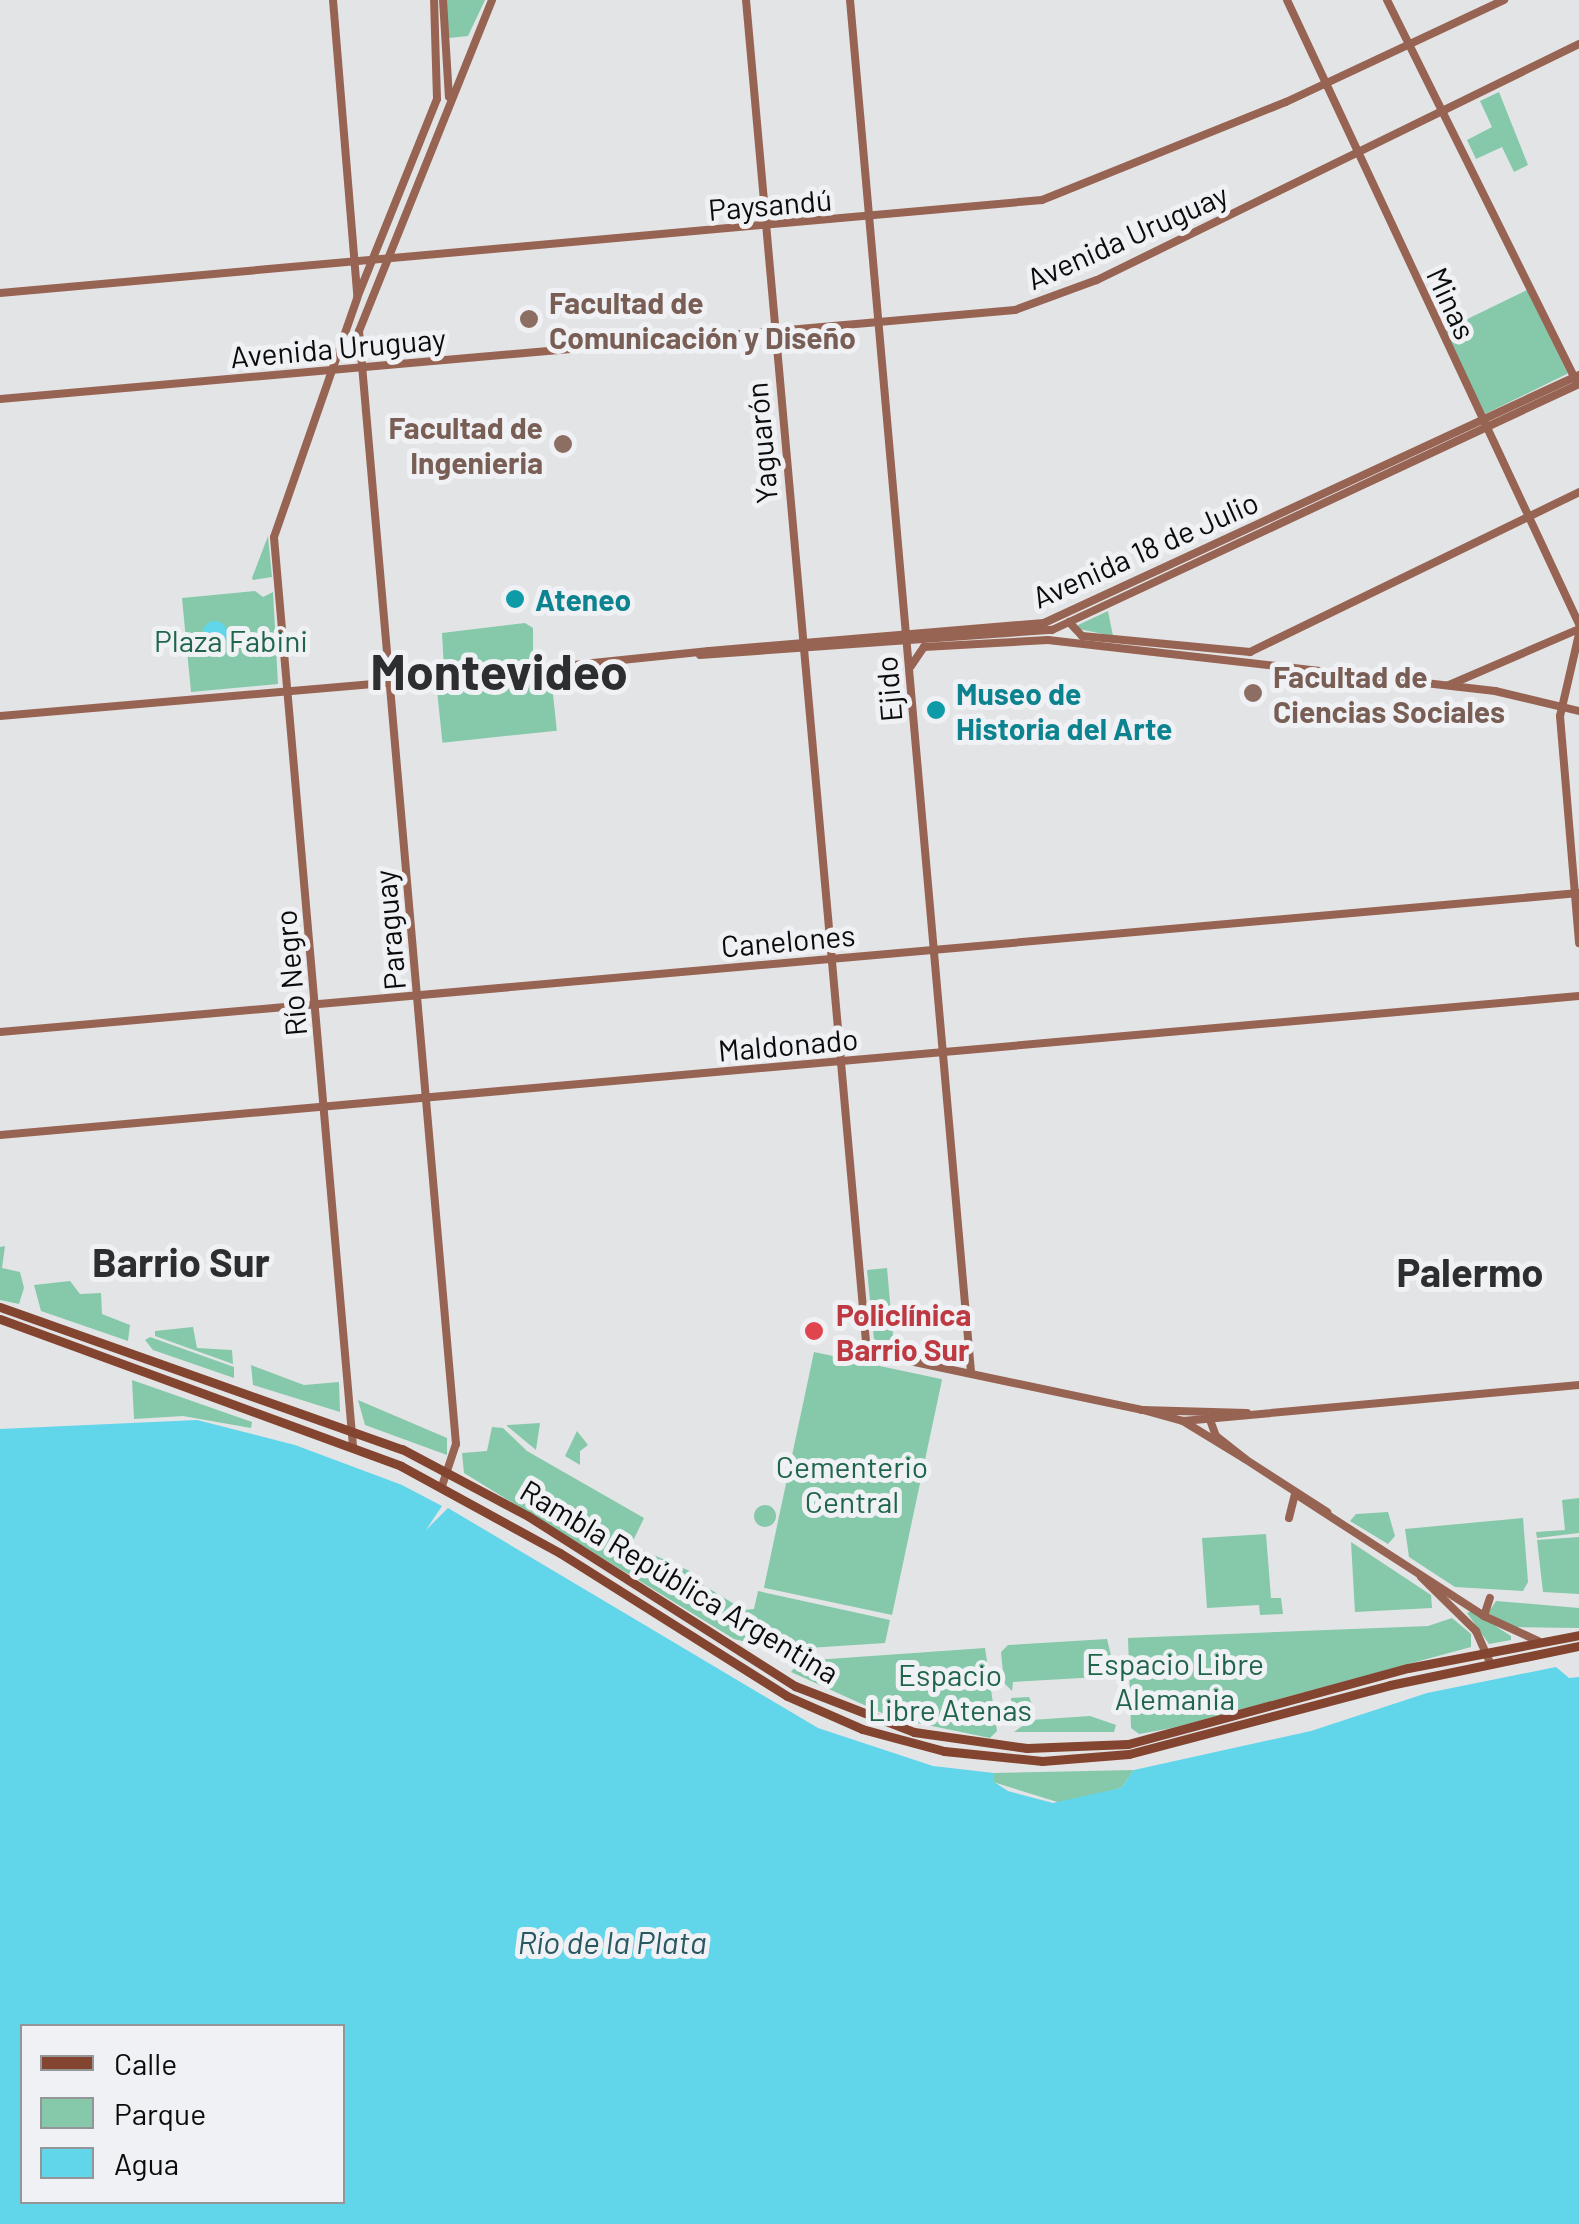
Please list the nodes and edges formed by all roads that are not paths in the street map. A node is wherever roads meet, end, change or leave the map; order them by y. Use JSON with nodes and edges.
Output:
{"nodes":[{"id":1,"x":332,"y":0,"type":"edge"},
{"id":2,"x":434,"y":0,"type":"edge"},
{"id":3,"x":443,"y":0,"type":"edge"},
{"id":4,"x":492,"y":0,"type":"edge"},
{"id":5,"x":746,"y":0,"type":"edge"},
{"id":6,"x":850,"y":0,"type":"edge"},
{"id":7,"x":1287,"y":0,"type":"edge"},
{"id":8,"x":1388,"y":0,"type":"edge"},
{"id":9,"x":1504,"y":0,"type":"edge"},
{"id":10,"x":1579,"y":44,"type":"edge"},
{"id":11,"x":1410,"y":46,"type":"junction"},
{"id":12,"x":1325,"y":84,"type":"junction"},
{"id":13,"x":448,"y":106,"type":"junction"},
{"id":14,"x":1442,"y":111,"type":"junction"},
{"id":15,"x":1356,"y":152,"type":"junction"},
{"id":16,"x":870,"y":218,"type":"junction"},
{"id":17,"x":765,"y":227,"type":"junction"},
{"id":18,"x":386,"y":260,"type":"junction"},
{"id":19,"x":372,"y":261,"type":"junction"},
{"id":20,"x":354,"y":263,"type":"junction"},
{"id":21,"x":0,"y":293,"type":"edge"},
{"id":22,"x":357,"y":298,"type":"junction"},
{"id":23,"x":879,"y":324,"type":"junction"},
{"id":24,"x":774,"y":333,"type":"junction"},
{"id":25,"x":362,"y":368,"type":"junction"},
{"id":26,"x":332,"y":370,"type":"junction"},
{"id":27,"x":1578,"y":382,"type":"edge"},
{"id":28,"x":0,"y":399,"type":"edge"},
{"id":29,"x":1484,"y":424,"type":"junction"},
{"id":30,"x":1579,"y":492,"type":"edge"},
{"id":31,"x":1529,"y":516,"type":"junction"},
{"id":32,"x":1067,"y":619,"type":"junction"},
{"id":33,"x":1579,"y":629,"type":"edge"},
{"id":34,"x":905,"y":637,"type":"junction"},
{"id":35,"x":941,"y":638,"type":"junction"},
{"id":36,"x":956,"y":645,"type":"junction"},
{"id":37,"x":803,"y":646,"type":"junction"},
{"id":38,"x":924,"y":647,"type":"junction"},
{"id":39,"x":525,"y":670,"type":"junction"},
{"id":40,"x":909,"y":670,"type":"junction"},
{"id":41,"x":463,"y":676,"type":"junction"},
{"id":42,"x":389,"y":682,"type":"junction"},
{"id":43,"x":1435,"y":687,"type":"junction"},
{"id":44,"x":287,"y":691,"type":"junction"},
{"id":45,"x":1561,"y":706,"type":"junction"},
{"id":46,"x":1579,"y":710,"type":"edge"},
{"id":47,"x":0,"y":716,"type":"edge"},
{"id":48,"x":1577,"y":894,"type":"edge"},
{"id":49,"x":1579,"y":943,"type":"edge"},
{"id":50,"x":934,"y":950,"type":"junction"},
{"id":51,"x":830,"y":959,"type":"junction"},
{"id":52,"x":417,"y":995,"type":"junction"},
{"id":53,"x":1579,"y":996,"type":"edge"},
{"id":54,"x":315,"y":1004,"type":"junction"},
{"id":55,"x":0,"y":1032,"type":"edge"},
{"id":56,"x":943,"y":1053,"type":"junction"},
{"id":57,"x":839,"y":1062,"type":"junction"},
{"id":58,"x":425,"y":1098,"type":"junction"},
{"id":59,"x":324,"y":1107,"type":"junction"},
{"id":60,"x":0,"y":1135,"type":"edge"},
{"id":61,"x":0,"y":1308,"type":"edge"},
{"id":62,"x":0,"y":1319,"type":"edge"},
{"id":63,"x":136,"y":1361,"type":"junction"},
{"id":64,"x":972,"y":1374,"type":"junction"},
{"id":65,"x":1579,"y":1385,"type":"edge"},
{"id":66,"x":1142,"y":1410,"type":"junction"},
{"id":67,"x":1208,"y":1416,"type":"junction"},
{"id":68,"x":1183,"y":1422,"type":"junction"},
{"id":69,"x":352,"y":1431,"type":"junction"},
{"id":70,"x":353,"y":1446,"type":"junction"},
{"id":71,"x":1244,"y":1460,"type":"junction"},
{"id":72,"x":449,"y":1471,"type":"junction"},
{"id":73,"x":442,"y":1486,"type":"junction"},
{"id":74,"x":1298,"y":1496,"type":"junction"},
{"id":75,"x":1289,"y":1518,"type":"dead end"},
{"id":76,"x":1421,"y":1577,"type":"junction"},
{"id":77,"x":1490,"y":1598,"type":"dead end"},
{"id":78,"x":1484,"y":1616,"type":"junction"},
{"id":79,"x":1579,"y":1634,"type":"edge"},
{"id":80,"x":1538,"y":1641,"type":"junction"},
{"id":81,"x":1579,"y":1646,"type":"edge"},
{"id":82,"x":1486,"y":1651,"type":"junction"},
{"id":83,"x":1490,"y":1662,"type":"junction"}],
"edges":[{"from":1,"to":20,"type":"street"},
{"from":2,"to":19,"type":"street","name":"Río Negro"},
{"from":3,"to":13,"type":"street"},
{"from":4,"to":13,"type":"street","name":"Paraguay"},
{"from":5,"to":17,"type":"street","name":"Yaguarón"},
{"from":6,"to":16,"type":"street","name":"Ejido"},
{"from":7,"to":12,"type":"street","name":"Minas"},
{"from":8,"to":11,"type":"street"},
{"from":9,"to":11,"type":"street","name":"Paysandú"},
{"from":10,"to":14,"type":"street","name":"Avenida Uruguay"},
{"from":11,"to":12,"type":"street","name":"Paysandú"},
{"from":11,"to":14,"type":"street"},
{"from":12,"to":15,"type":"street","name":"Minas"},
{"from":12,"to":16,"type":"street","name":"Paysandú"},
{"from":13,"to":18,"type":"street","name":"Paraguay"},
{"from":14,"to":15,"type":"street","name":"Avenida Uruguay"},
{"from":14,"to":27,"type":"street"},
{"from":15,"to":23,"type":"street","name":"Avenida Uruguay"},
{"from":15,"to":29,"type":"street","name":"Minas"},
{"from":16,"to":17,"type":"street","name":"Paysandú"},
{"from":16,"to":23,"type":"street","name":"Ejido"},
{"from":17,"to":18,"type":"street","name":"Paysandú"},
{"from":17,"to":24,"type":"street","name":"Yaguarón"},
{"from":18,"to":19,"type":"street","name":"Paysandú"},
{"from":18,"to":25,"type":"street","name":"Paraguay"},
{"from":19,"to":20,"type":"street","name":"Paysandú"},
{"from":19,"to":22,"type":"street","name":"Río Negro"},
{"from":20,"to":21,"type":"street","name":"Paysandú"},
{"from":20,"to":22,"type":"street"},
{"from":22,"to":26,"type":"street","name":"Río Negro"},
{"from":23,"to":24,"type":"street","name":"Avenida Uruguay"},
{"from":23,"to":34,"type":"street","name":"Ejido"},
{"from":24,"to":25,"type":"street","name":"Avenida Uruguay"},
{"from":24,"to":37,"type":"street","name":"Yaguarón"},
{"from":25,"to":26,"type":"street","name":"Avenida Uruguay"},
{"from":25,"to":42,"type":"street","name":"Paraguay"},
{"from":26,"to":28,"type":"street","name":"Avenida Uruguay"},
{"from":26,"to":44,"type":"street","name":"Río Negro"},
{"from":27,"to":29,"type":"street","name":"Avenida 18 de Julio"},
{"from":29,"to":31,"type":"street","name":"Minas"},
{"from":29,"to":32,"type":"street","name":"Avenida 18 de Julio"},
{"from":30,"to":31,"type":"street"},
{"from":31,"to":32,"type":"street"},
{"from":31,"to":33,"type":"street","name":"Minas"},
{"from":32,"to":34,"type":"street","name":"Avenida 18 de Julio"},
{"from":32,"to":35,"type":"street","name":"Avenida 18 de Julio"},
{"from":33,"to":43,"type":"street"},
{"from":33,"to":45,"type":"street"},
{"from":34,"to":35,"type":"street","name":"Avenida 18 de Julio"},
{"from":34,"to":37,"type":"street","name":"Avenida 18 de Julio"},
{"from":34,"to":40,"type":"street","name":"Ejido"},
{"from":35,"to":36,"type":"street","name":"Avenida 18 de Julio"},
{"from":35,"to":38,"type":"street","name":"Avenida 18 de Julio"},
{"from":36,"to":38,"type":"street","name":"Avenida 18 de Julio"},
{"from":36,"to":43,"type":"street","name":"Avenida 18 de Julio"},
{"from":37,"to":39,"type":"street","name":"Avenida 18 de Julio"},
{"from":37,"to":51,"type":"street","name":"Yaguarón"},
{"from":38,"to":40,"type":"street","name":"Avenida 18 de Julio"},
{"from":39,"to":41,"type":"street","name":"Avenida 18 de Julio"},
{"from":39,"to":41,"type":"street","name":"Avenida 18 de Julio"},
{"from":40,"to":50,"type":"street","name":"Ejido"},
{"from":41,"to":42,"type":"street","name":"Avenida 18 de Julio"},
{"from":42,"to":44,"type":"street","name":"Avenida 18 de Julio"},
{"from":42,"to":52,"type":"street","name":"Paraguay"},
{"from":43,"to":45,"type":"street"},
{"from":44,"to":47,"type":"street","name":"Avenida 18 de Julio"},
{"from":44,"to":54,"type":"street","name":"Río Negro"},
{"from":45,"to":46,"type":"street"},
{"from":45,"to":48,"type":"street"},
{"from":48,"to":49,"type":"street"},
{"from":48,"to":50,"type":"street","name":"Canelones"},
{"from":50,"to":51,"type":"street","name":"Canelones"},
{"from":50,"to":56,"type":"street","name":"Ejido"},
{"from":51,"to":52,"type":"street","name":"Canelones"},
{"from":51,"to":57,"type":"street","name":"Yaguarón"},
{"from":52,"to":54,"type":"street","name":"Canelones"},
{"from":52,"to":58,"type":"street","name":"Paraguay"},
{"from":53,"to":56,"type":"street","name":"Maldonado"},
{"from":54,"to":55,"type":"street","name":"Canelones"},
{"from":54,"to":59,"type":"street","name":"Río Negro"},
{"from":56,"to":57,"type":"street","name":"Maldonado"},
{"from":56,"to":64,"type":"street","name":"Ejido"},
{"from":57,"to":58,"type":"street","name":"Maldonado"},
{"from":57,"to":64,"type":"street","name":"Yaguarón"},
{"from":58,"to":59,"type":"street","name":"Maldonado"},
{"from":58,"to":72,"type":"street","name":"Paraguay"},
{"from":59,"to":60,"type":"street","name":"Maldonado"},
{"from":59,"to":69,"type":"street","name":"Río Negro"},
{"from":61,"to":63,"type":"main road"},
{"from":62,"to":63,"type":"main road"},
{"from":63,"to":69,"type":"main road","name":"Rambla República Argentina"},
{"from":63,"to":70,"type":"main road","name":"Rambla República Argentina"},
{"from":64,"to":66,"type":"street"},
{"from":65,"to":67,"type":"street"},
{"from":66,"to":67,"type":"street"},
{"from":66,"to":68,"type":"street"},
{"from":67,"to":68,"type":"street"},
{"from":67,"to":71,"type":"street"},
{"from":68,"to":71,"type":"street"},
{"from":69,"to":70,"type":"street","name":"Río Negro"},
{"from":69,"to":72,"type":"main road","name":"Rambla República Argentina"},
{"from":70,"to":73,"type":"main road","name":"Rambla República Argentina"},
{"from":71,"to":74,"type":"street"},
{"from":72,"to":73,"type":"street","name":"Paraguay"},
{"from":72,"to":82,"type":"main road","name":"Rambla República Argentina"},
{"from":73,"to":83,"type":"main road","name":"Rambla República Argentina"},
{"from":74,"to":75,"type":"street"},
{"from":74,"to":76,"type":"street"},
{"from":76,"to":78,"type":"street"},
{"from":76,"to":82,"type":"street"},
{"from":77,"to":78,"type":"street"},
{"from":78,"to":80,"type":"street"},
{"from":79,"to":80,"type":"main road","name":"Rambla República Argentina"},
{"from":80,"to":82,"type":"main road","name":"Rambla República Argentina"},
{"from":81,"to":83,"type":"main road","name":"Rambla República Argentina"},
{"from":82,"to":83,"type":"street"}]}
